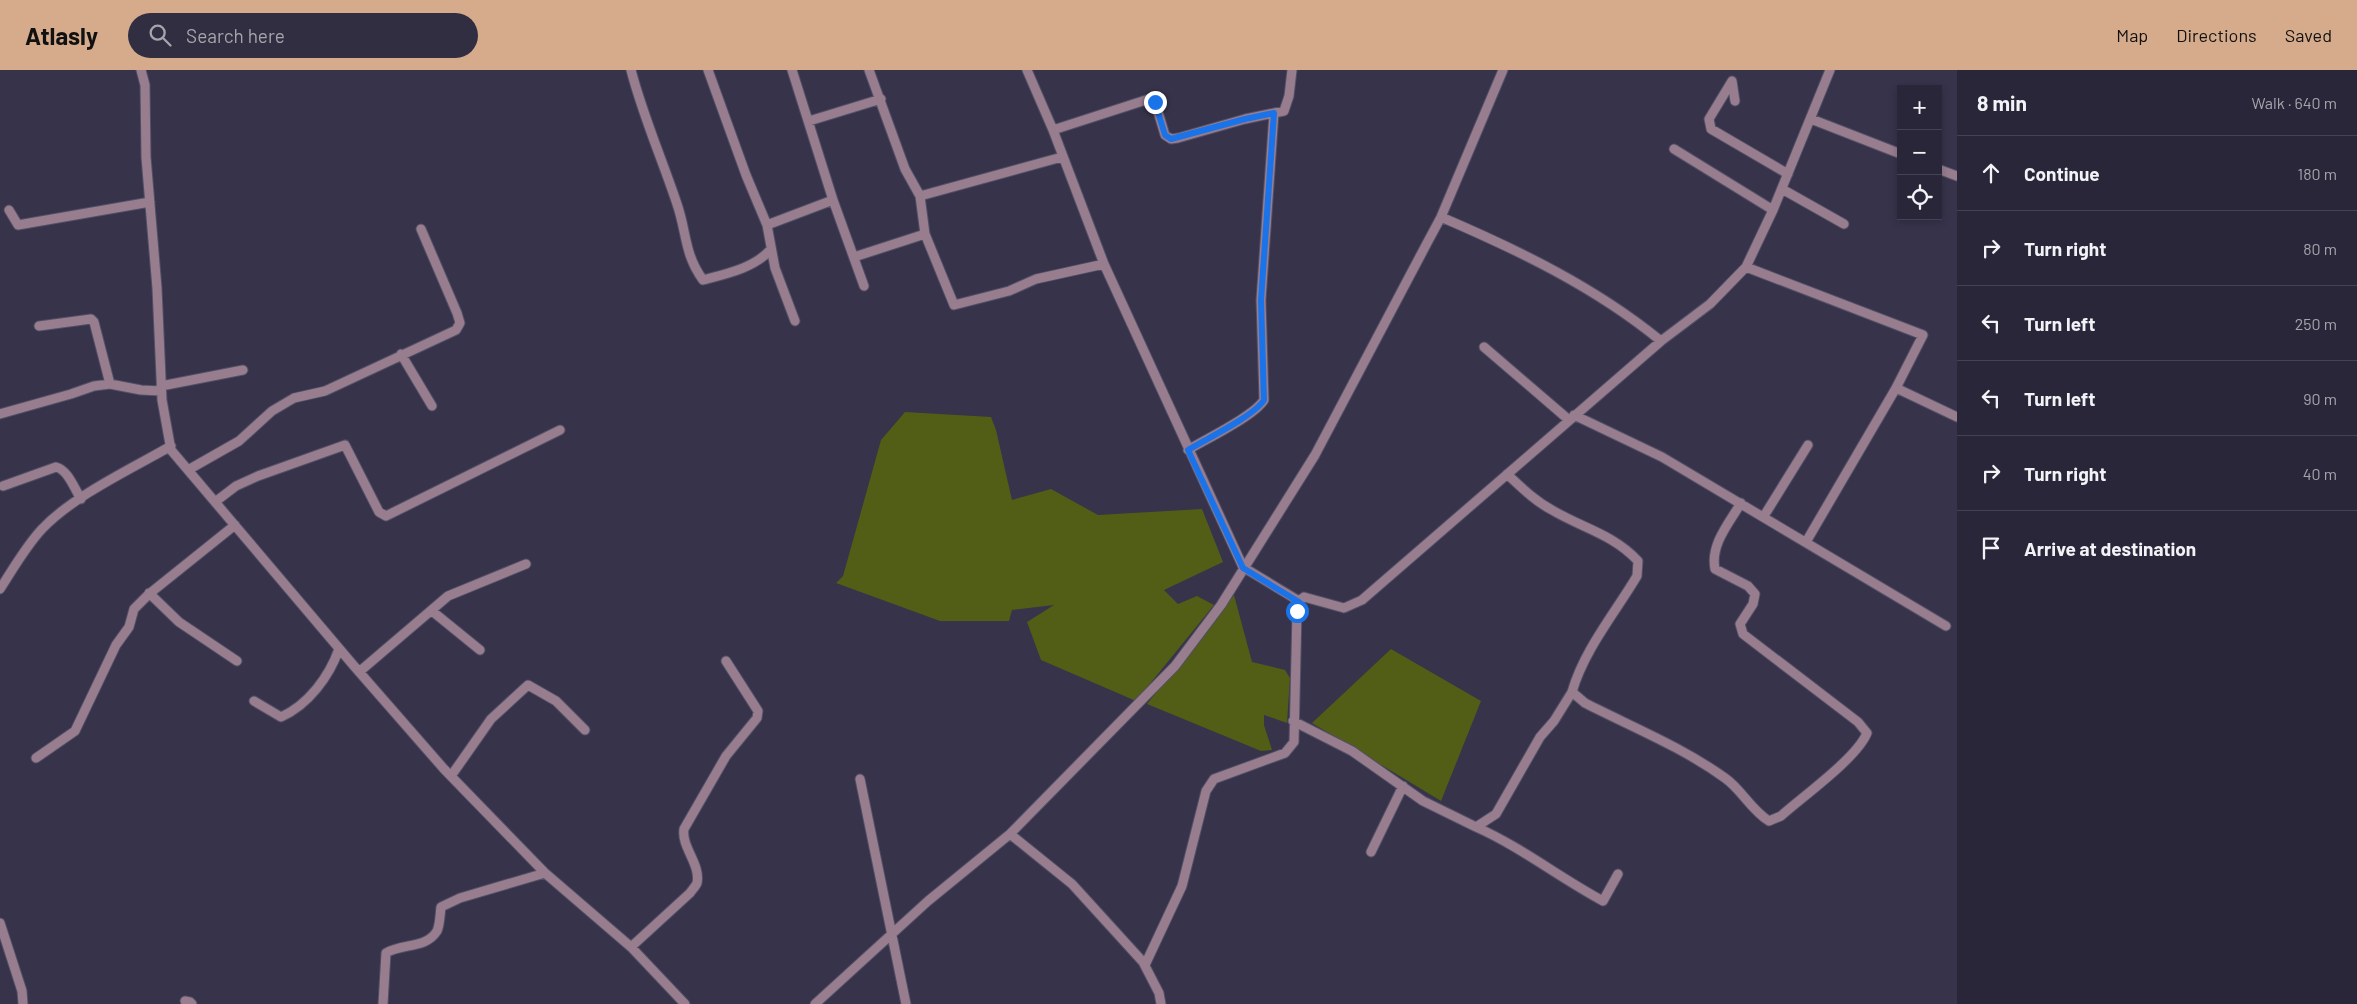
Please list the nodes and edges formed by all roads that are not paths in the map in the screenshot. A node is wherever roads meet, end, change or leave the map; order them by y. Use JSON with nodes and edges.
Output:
{"nodes":[{"id":1,"x":141,"y":70,"type":"edge"},
{"id":2,"x":631,"y":70,"type":"edge"},
{"id":3,"x":708,"y":70,"type":"edge"},
{"id":4,"x":792,"y":70,"type":"edge"},
{"id":5,"x":869,"y":70,"type":"edge"},
{"id":6,"x":1027,"y":70,"type":"edge"},
{"id":7,"x":1292,"y":70,"type":"edge"},
{"id":8,"x":1503,"y":70,"type":"edge"},
{"id":9,"x":1830,"y":70,"type":"edge"},
{"id":10,"x":881,"y":99,"type":"junction"},
{"id":11,"x":1735,"y":101,"type":"dead end"},
{"id":12,"x":1274,"y":113,"type":"junction"},
{"id":13,"x":1811,"y":119,"type":"junction"},
{"id":14,"x":809,"y":121,"type":"junction"},
{"id":15,"x":1053,"y":130,"type":"junction"},
{"id":16,"x":1674,"y":149,"type":"dead end"},
{"id":17,"x":1897,"y":152,"type":"edge"},
{"id":18,"x":1062,"y":157,"type":"junction"},
{"id":19,"x":1942,"y":170,"type":"edge"},
{"id":20,"x":1788,"y":174,"type":"junction"},
{"id":21,"x":1957,"y":176,"type":"edge"},
{"id":22,"x":1782,"y":189,"type":"junction"},
{"id":23,"x":920,"y":196,"type":"junction"},
{"id":24,"x":833,"y":200,"type":"junction"},
{"id":25,"x":150,"y":202,"type":"junction"},
{"id":26,"x":10,"y":210,"type":"dead end"},
{"id":27,"x":1773,"y":210,"type":"junction"},
{"id":28,"x":1441,"y":216,"type":"junction"},
{"id":29,"x":1844,"y":224,"type":"dead end"},
{"id":30,"x":766,"y":225,"type":"junction"},
{"id":31,"x":421,"y":229,"type":"dead end"},
{"id":32,"x":925,"y":234,"type":"junction"},
{"id":33,"x":771,"y":249,"type":"junction"},
{"id":34,"x":854,"y":257,"type":"junction"},
{"id":35,"x":1104,"y":264,"type":"junction"},
{"id":36,"x":1746,"y":267,"type":"junction"},
{"id":37,"x":864,"y":286,"type":"dead end"},
{"id":38,"x":795,"y":321,"type":"dead end"},
{"id":39,"x":39,"y":326,"type":"dead end"},
{"id":40,"x":1661,"y":341,"type":"junction"},
{"id":41,"x":1484,"y":347,"type":"dead end"},
{"id":42,"x":402,"y":354,"type":"junction"},
{"id":43,"x":243,"y":370,"type":"dead end"},
{"id":44,"x":110,"y":384,"type":"junction"},
{"id":45,"x":161,"y":388,"type":"junction"},
{"id":46,"x":1896,"y":388,"type":"junction"},
{"id":47,"x":432,"y":406,"type":"dead end"},
{"id":48,"x":0,"y":414,"type":"edge"},
{"id":49,"x":1957,"y":417,"type":"edge"},
{"id":50,"x":1572,"y":418,"type":"junction"},
{"id":51,"x":560,"y":430,"type":"dead end"},
{"id":52,"x":1808,"y":445,"type":"dead end"},
{"id":53,"x":171,"y":446,"type":"junction"},
{"id":54,"x":1188,"y":450,"type":"junction"},
{"id":55,"x":188,"y":470,"type":"junction"},
{"id":56,"x":1508,"y":474,"type":"junction"},
{"id":57,"x":3,"y":486,"type":"dead end"},
{"id":58,"x":80,"y":499,"type":"junction"},
{"id":59,"x":215,"y":502,"type":"junction"},
{"id":60,"x":1741,"y":503,"type":"junction"},
{"id":61,"x":1764,"y":516,"type":"junction"},
{"id":62,"x":234,"y":525,"type":"junction"},
{"id":63,"x":1806,"y":542,"type":"junction"},
{"id":64,"x":526,"y":564,"type":"dead end"},
{"id":65,"x":1243,"y":568,"type":"junction"},
{"id":66,"x":0,"y":589,"type":"edge"},
{"id":67,"x":149,"y":593,"type":"junction"},
{"id":68,"x":1299,"y":602,"type":"junction"},
{"id":69,"x":432,"y":612,"type":"junction"},
{"id":70,"x":1946,"y":626,"type":"dead end"},
{"id":71,"x":339,"y":649,"type":"junction"},
{"id":72,"x":480,"y":650,"type":"dead end"},
{"id":73,"x":237,"y":661,"type":"dead end"},
{"id":74,"x":726,"y":661,"type":"dead end"},
{"id":75,"x":359,"y":672,"type":"junction"},
{"id":76,"x":1572,"y":692,"type":"junction"},
{"id":77,"x":254,"y":701,"type":"dead end"},
{"id":78,"x":1293,"y":721,"type":"junction"},
{"id":79,"x":585,"y":730,"type":"dead end"},
{"id":80,"x":36,"y":758,"type":"dead end"},
{"id":81,"x":450,"y":776,"type":"junction"},
{"id":82,"x":860,"y":779,"type":"dead end"},
{"id":83,"x":1403,"y":786,"type":"junction"},
{"id":84,"x":1476,"y":827,"type":"junction"},
{"id":85,"x":1010,"y":834,"type":"junction"},
{"id":86,"x":1371,"y":852,"type":"dead end"},
{"id":87,"x":544,"y":873,"type":"junction"},
{"id":88,"x":1618,"y":874,"type":"dead end"},
{"id":89,"x":0,"y":922,"type":"edge"},
{"id":90,"x":892,"y":933,"type":"junction"},
{"id":91,"x":630,"y":947,"type":"junction"},
{"id":92,"x":1145,"y":965,"type":"junction"},
{"id":93,"x":23,"y":1004,"type":"edge"},
{"id":94,"x":383,"y":1004,"type":"edge"},
{"id":95,"x":685,"y":1004,"type":"edge"},
{"id":96,"x":814,"y":1004,"type":"edge"},
{"id":97,"x":906,"y":1004,"type":"edge"},
{"id":98,"x":1161,"y":1004,"type":"edge"}],
"edges":[{"from":1,"to":25,"type":"street"},
{"from":2,"to":33,"type":"street"},
{"from":3,"to":30,"type":"street"},
{"from":4,"to":14,"type":"street"},
{"from":5,"to":10,"type":"street"},
{"from":6,"to":15,"type":"street"},
{"from":7,"to":12,"type":"street"},
{"from":8,"to":28,"type":"street"},
{"from":9,"to":13,"type":"street"},
{"from":10,"to":14,"type":"street"},
{"from":10,"to":23,"type":"street"},
{"from":11,"to":20,"type":"street"},
{"from":12,"to":15,"type":"street"},
{"from":12,"to":54,"type":"street"},
{"from":13,"to":17,"type":"street"},
{"from":13,"to":20,"type":"street"},
{"from":14,"to":24,"type":"street"},
{"from":15,"to":18,"type":"street"},
{"from":16,"to":27,"type":"street"},
{"from":18,"to":23,"type":"street"},
{"from":18,"to":35,"type":"street"},
{"from":19,"to":21,"type":"street"},
{"from":20,"to":22,"type":"street"},
{"from":22,"to":27,"type":"street"},
{"from":22,"to":29,"type":"street"},
{"from":23,"to":32,"type":"street"},
{"from":24,"to":30,"type":"street"},
{"from":24,"to":34,"type":"street"},
{"from":25,"to":26,"type":"street"},
{"from":25,"to":45,"type":"street"},
{"from":27,"to":36,"type":"street"},
{"from":28,"to":40,"type":"street"},
{"from":28,"to":65,"type":"street"},
{"from":30,"to":33,"type":"street"},
{"from":31,"to":42,"type":"street"},
{"from":32,"to":34,"type":"street"},
{"from":32,"to":35,"type":"street"},
{"from":33,"to":38,"type":"street"},
{"from":34,"to":37,"type":"street"},
{"from":35,"to":54,"type":"street"},
{"from":36,"to":40,"type":"street"},
{"from":36,"to":46,"type":"street"},
{"from":39,"to":44,"type":"street"},
{"from":40,"to":50,"type":"street"},
{"from":41,"to":50,"type":"street"},
{"from":42,"to":47,"type":"street"},
{"from":42,"to":55,"type":"street"},
{"from":43,"to":45,"type":"street"},
{"from":44,"to":45,"type":"street"},
{"from":44,"to":48,"type":"street"},
{"from":45,"to":53,"type":"street"},
{"from":46,"to":49,"type":"street"},
{"from":46,"to":63,"type":"street"},
{"from":50,"to":56,"type":"street"},
{"from":50,"to":60,"type":"street"},
{"from":51,"to":59,"type":"street"},
{"from":52,"to":61,"type":"street"},
{"from":53,"to":55,"type":"street"},
{"from":53,"to":58,"type":"street"},
{"from":54,"to":65,"type":"street"},
{"from":55,"to":59,"type":"street"},
{"from":56,"to":68,"type":"street"},
{"from":56,"to":76,"type":"street"},
{"from":57,"to":58,"type":"street"},
{"from":58,"to":66,"type":"street"},
{"from":59,"to":62,"type":"street"},
{"from":60,"to":61,"type":"street"},
{"from":60,"to":76,"type":"street"},
{"from":61,"to":63,"type":"street"},
{"from":62,"to":67,"type":"street"},
{"from":62,"to":71,"type":"street"},
{"from":63,"to":70,"type":"street"},
{"from":64,"to":69,"type":"street"},
{"from":65,"to":68,"type":"street"},
{"from":65,"to":85,"type":"street"},
{"from":67,"to":73,"type":"street"},
{"from":67,"to":80,"type":"street"},
{"from":68,"to":78,"type":"street"},
{"from":69,"to":72,"type":"street"},
{"from":69,"to":75,"type":"street"},
{"from":71,"to":75,"type":"street"},
{"from":71,"to":77,"type":"street"},
{"from":74,"to":91,"type":"street"},
{"from":75,"to":81,"type":"street"},
{"from":76,"to":84,"type":"street"},
{"from":78,"to":83,"type":"street"},
{"from":78,"to":92,"type":"street"},
{"from":79,"to":81,"type":"street"},
{"from":81,"to":87,"type":"street"},
{"from":82,"to":90,"type":"street"},
{"from":83,"to":84,"type":"street"},
{"from":83,"to":86,"type":"street"},
{"from":84,"to":88,"type":"street"},
{"from":85,"to":90,"type":"street"},
{"from":85,"to":92,"type":"street"},
{"from":87,"to":91,"type":"street"},
{"from":87,"to":94,"type":"street"},
{"from":89,"to":93,"type":"street"},
{"from":90,"to":96,"type":"street"},
{"from":90,"to":97,"type":"street"},
{"from":91,"to":95,"type":"street"},
{"from":92,"to":98,"type":"street"}]}
